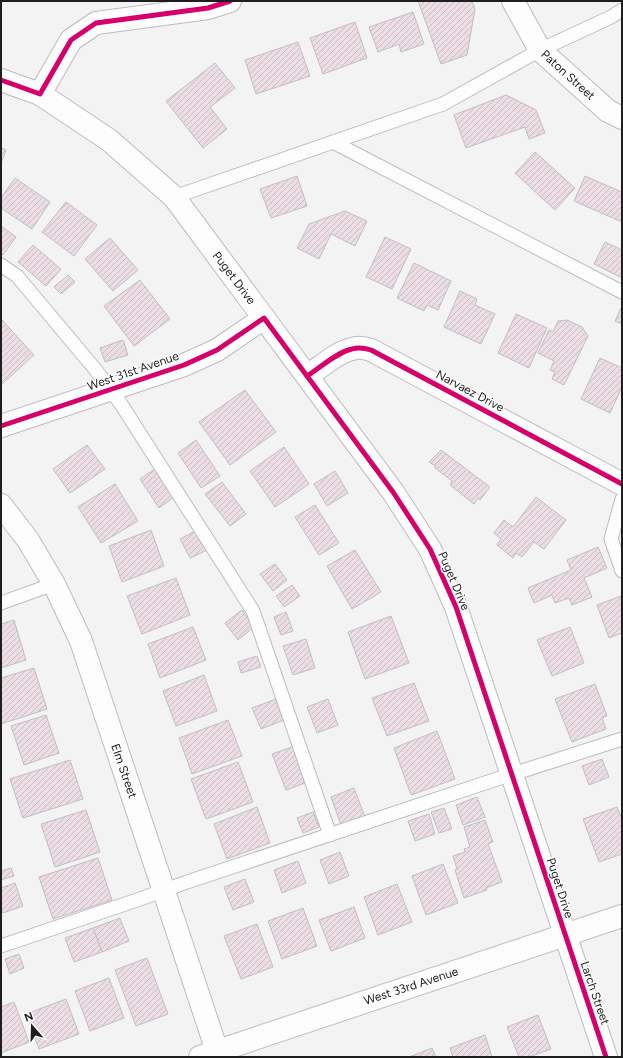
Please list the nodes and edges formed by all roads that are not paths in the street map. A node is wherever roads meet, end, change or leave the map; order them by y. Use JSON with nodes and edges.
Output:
{"nodes":[{"id":1,"x":230,"y":1,"type":"edge"},
{"id":2,"x":513,"y":1,"type":"edge"},
{"id":3,"x":622,"y":10,"type":"edge"},
{"id":4,"x":540,"y":50,"type":"junction"},
{"id":5,"x":1,"y":80,"type":"edge"},
{"id":6,"x":40,"y":94,"type":"junction"},
{"id":7,"x":622,"y":118,"type":"edge"},
{"id":8,"x":333,"y":142,"type":"junction"},
{"id":9,"x":174,"y":197,"type":"junction"},
{"id":10,"x":1,"y":265,"type":"edge"},
{"id":11,"x":622,"y":292,"type":"edge"},
{"id":12,"x":264,"y":318,"type":"junction"},
{"id":13,"x":307,"y":376,"type":"junction"},
{"id":14,"x":110,"y":390,"type":"junction"},
{"id":15,"x":1,"y":426,"type":"edge"},
{"id":16,"x":622,"y":484,"type":"edge"},
{"id":17,"x":622,"y":499,"type":"edge"},
{"id":18,"x":1,"y":504,"type":"edge"},
{"id":19,"x":622,"y":571,"type":"edge"},
{"id":20,"x":54,"y":584,"type":"junction"},
{"id":21,"x":1,"y":603,"type":"edge"},
{"id":22,"x":622,"y":739,"type":"edge"},
{"id":23,"x":513,"y":774,"type":"junction"},
{"id":24,"x":330,"y":835,"type":"junction"},
{"id":25,"x":164,"y":890,"type":"junction"},
{"id":26,"x":622,"y":916,"type":"edge"},
{"id":27,"x":565,"y":935,"type":"junction"},
{"id":28,"x":1,"y":946,"type":"edge"},
{"id":29,"x":209,"y":1054,"type":"edge"},
{"id":30,"x":606,"y":1057,"type":"edge"}],
"edges":[{"from":1,"to":6,"type":"street"},
{"from":2,"to":4,"type":"street","name":"Paton Street"},
{"from":3,"to":4,"type":"lane"},
{"from":4,"to":7,"type":"street","name":"Paton Street"},
{"from":4,"to":8,"type":"lane"},
{"from":5,"to":6,"type":"street","name":"Puget Drive"},
{"from":6,"to":9,"type":"street","name":"Puget Drive"},
{"from":8,"to":9,"type":"lane"},
{"from":8,"to":11,"type":"lane"},
{"from":9,"to":12,"type":"street","name":"Puget Drive"},
{"from":10,"to":14,"type":"lane"},
{"from":12,"to":13,"type":"street","name":"Puget Drive"},
{"from":12,"to":14,"type":"street","name":"West 31st Avenue"},
{"from":13,"to":16,"type":"street","name":"Narvaez Drive"},
{"from":13,"to":23,"type":"street","name":"Puget Drive"},
{"from":14,"to":15,"type":"street","name":"West 31st Avenue"},
{"from":14,"to":24,"type":"lane"},
{"from":17,"to":19,"type":"lane"},
{"from":18,"to":20,"type":"street","name":"Elm Street"},
{"from":20,"to":21,"type":"lane"},
{"from":20,"to":25,"type":"street","name":"Elm Street"},
{"from":22,"to":23,"type":"lane"},
{"from":23,"to":24,"type":"lane"},
{"from":23,"to":27,"type":"street","name":"Puget Drive"},
{"from":24,"to":25,"type":"lane"},
{"from":25,"to":28,"type":"lane"},
{"from":25,"to":29,"type":"street","name":"Elm Street"},
{"from":26,"to":27,"type":"street","name":"West 33rd Avenue"},
{"from":27,"to":29,"type":"street","name":"West 33rd Avenue"},
{"from":27,"to":30,"type":"street","name":"Larch Street"}]}
